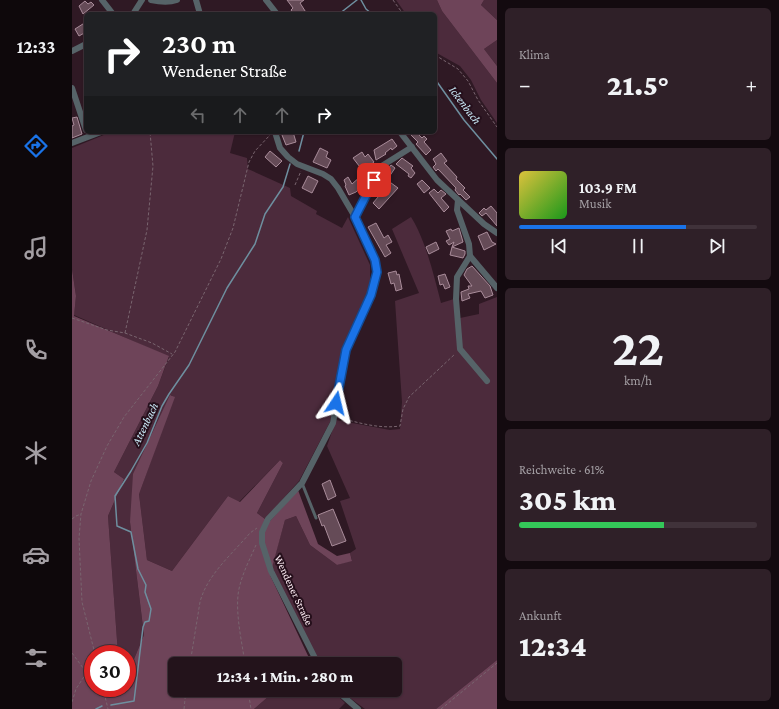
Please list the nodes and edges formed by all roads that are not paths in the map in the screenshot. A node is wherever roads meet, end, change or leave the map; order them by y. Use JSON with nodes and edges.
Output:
{"nodes":[{"id":1,"x":102,"y":0,"type":"edge"},
{"id":2,"x":142,"y":0,"type":"edge"},
{"id":3,"x":151,"y":0,"type":"edge"},
{"id":4,"x":177,"y":0,"type":"edge"},
{"id":5,"x":196,"y":0,"type":"edge"},
{"id":6,"x":266,"y":0,"type":"edge"},
{"id":7,"x":111,"y":12,"type":"edge"},
{"id":8,"x":134,"y":12,"type":"edge"},
{"id":9,"x":199,"y":12,"type":"edge"},
{"id":10,"x":275,"y":12,"type":"edge"},
{"id":11,"x":84,"y":45,"type":"edge"},
{"id":12,"x":72,"y":51,"type":"edge"},
{"id":13,"x":72,"y":88,"type":"edge"},
{"id":14,"x":84,"y":124,"type":"edge"},
{"id":15,"x":86,"y":134,"type":"edge"},
{"id":16,"x":275,"y":134,"type":"edge"},
{"id":17,"x":402,"y":134,"type":"edge"},
{"id":18,"x":72,"y":143,"type":"edge"},
{"id":19,"x":412,"y":147,"type":"junction"},
{"id":20,"x":458,"y":200,"type":"junction"},
{"id":21,"x":355,"y":217,"type":"junction"},
{"id":22,"x":497,"y":233,"type":"edge"},
{"id":23,"x":470,"y":256,"type":"junction"},
{"id":24,"x":497,"y":288,"type":"edge"},
{"id":25,"x":488,"y":381,"type":"dead end"},
{"id":26,"x":302,"y":483,"type":"junction"},
{"id":27,"x":316,"y":518,"type":"dead end"},
{"id":28,"x":314,"y":657,"type":"edge"},
{"id":29,"x":344,"y":697,"type":"edge"},
{"id":30,"x":358,"y":709,"type":"edge"}],
"edges":[{"from":1,"to":7,"type":"street"},
{"from":2,"to":8,"type":"street"},
{"from":3,"to":4,"type":"street"},
{"from":5,"to":9,"type":"street"},
{"from":6,"to":10,"type":"street"},
{"from":11,"to":12,"type":"street"},
{"from":13,"to":14,"type":"street"},
{"from":15,"to":18,"type":"street"},
{"from":16,"to":21,"type":"street"},
{"from":17,"to":19,"type":"street"},
{"from":19,"to":20,"type":"street"},
{"from":19,"to":21,"type":"street"},
{"from":20,"to":22,"type":"street"},
{"from":20,"to":23,"type":"street"},
{"from":21,"to":26,"type":"street","name":"Wendener Straße"},
{"from":23,"to":24,"type":"street"},
{"from":23,"to":25,"type":"street"},
{"from":26,"to":27,"type":"lane"},
{"from":26,"to":28,"type":"street","name":"Wendener Straße"},
{"from":29,"to":30,"type":"street"}]}
